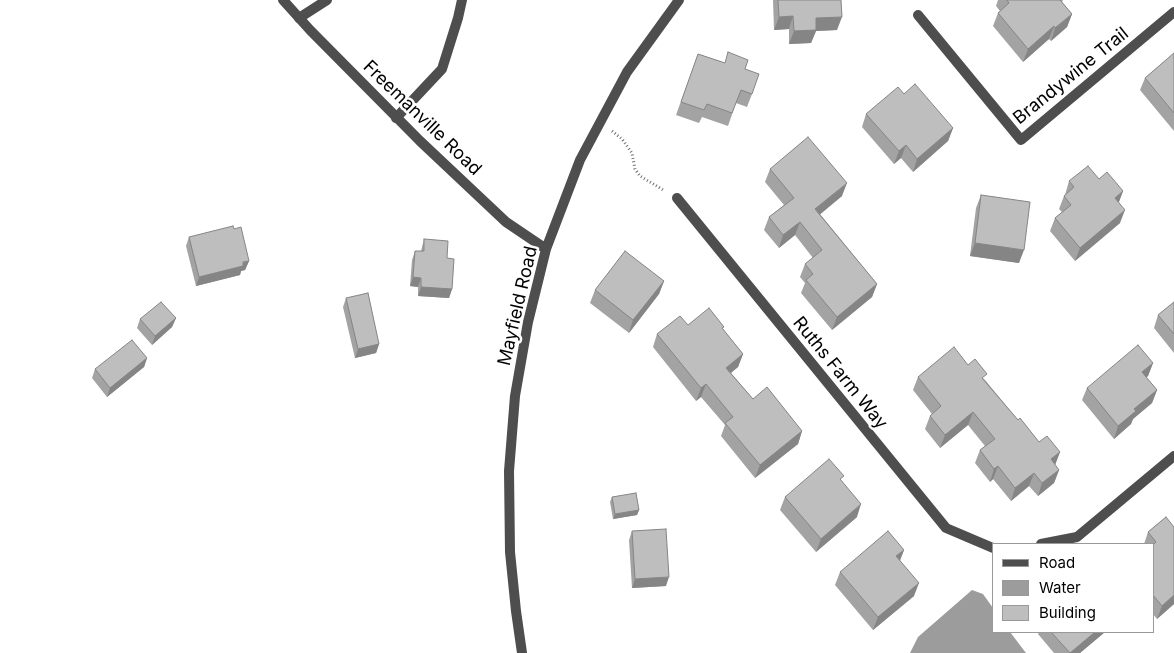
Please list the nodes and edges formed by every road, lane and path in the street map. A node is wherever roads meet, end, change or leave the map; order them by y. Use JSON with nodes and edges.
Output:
{"nodes":[{"id":1,"x":283,"y":0,"type":"edge"},
{"id":2,"x":327,"y":0,"type":"edge"},
{"id":3,"x":462,"y":0,"type":"edge"},
{"id":4,"x":679,"y":0,"type":"edge"},
{"id":5,"x":1174,"y":12,"type":"edge"},
{"id":6,"x":918,"y":15,"type":"dead end"},
{"id":7,"x":299,"y":18,"type":"junction"},
{"id":8,"x":396,"y":118,"type":"junction"},
{"id":9,"x":597,"y":127,"type":"junction"},
{"id":10,"x":677,"y":198,"type":"joint"},
{"id":11,"x":546,"y":249,"type":"junction"},
{"id":12,"x":1174,"y":456,"type":"edge"},
{"id":13,"x":1046,"y":543,"type":"edge"},
{"id":14,"x":992,"y":548,"type":"edge"},
{"id":15,"x":522,"y":653,"type":"edge"}],
"edges":[{"from":1,"to":7,"type":"street","name":"Freemanville Road"},
{"from":2,"to":7,"type":"street"},
{"from":3,"to":8,"type":"street"},
{"from":4,"to":9,"type":"street","name":"Mayfield Road"},
{"from":5,"to":6,"type":"street","name":"Brandywine Trail"},
{"from":7,"to":8,"type":"street","name":"Freemanville Road"},
{"from":8,"to":11,"type":"street","name":"Freemanville Road"},
{"from":9,"to":10,"type":"path"},
{"from":9,"to":11,"type":"street","name":"Mayfield Road"},
{"from":10,"to":14,"type":"street","name":"Ruths Farm Way"},
{"from":11,"to":15,"type":"street","name":"Mayfield Road"},
{"from":12,"to":13,"type":"street"}]}
